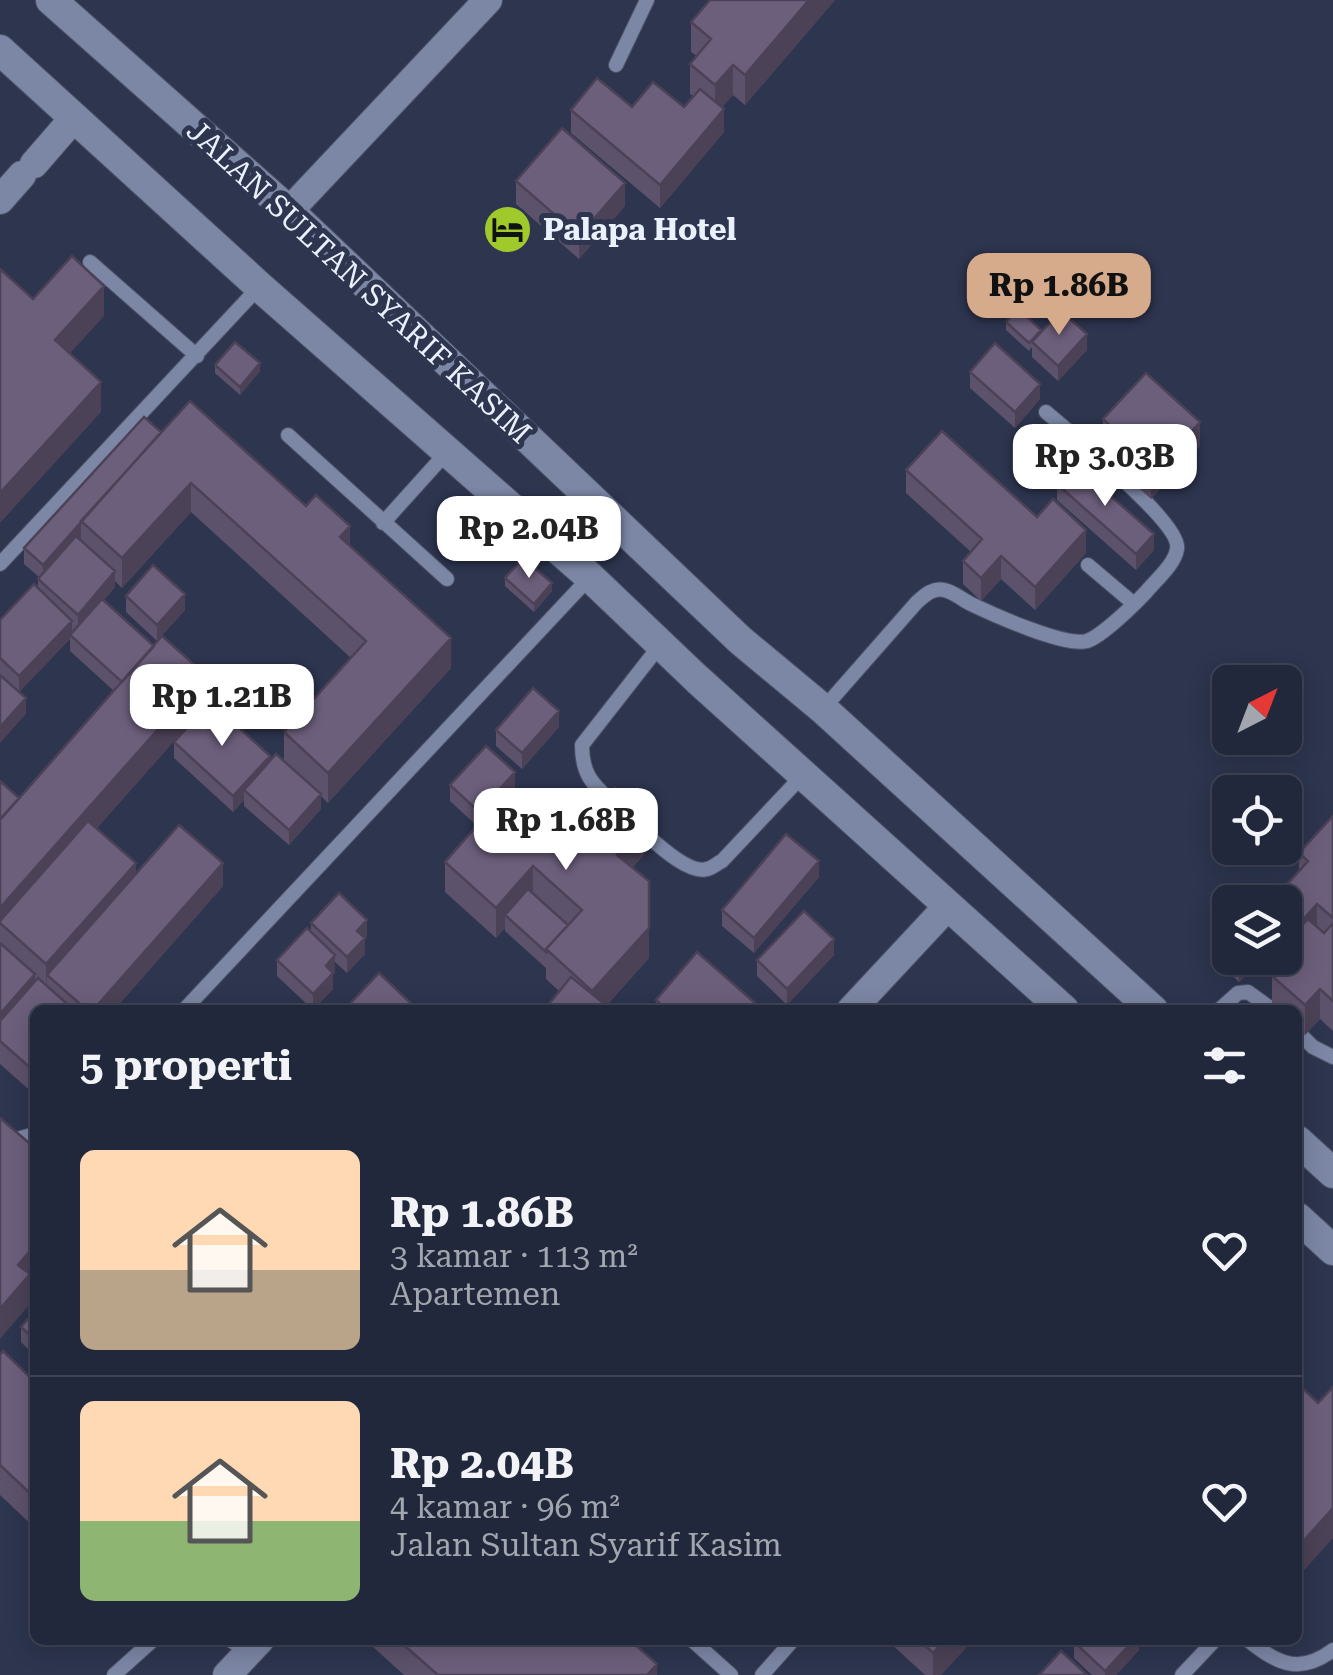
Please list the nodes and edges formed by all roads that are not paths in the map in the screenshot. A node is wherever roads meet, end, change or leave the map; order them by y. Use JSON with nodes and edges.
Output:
{"nodes":[{"id":1,"x":51,"y":0,"type":"edge"},
{"id":2,"x":488,"y":0,"type":"edge"},
{"id":3,"x":647,"y":0,"type":"edge"},
{"id":4,"x":0,"y":50,"type":"edge"},
{"id":5,"x":616,"y":65,"type":"dead end"},
{"id":6,"x":73,"y":119,"type":"junction"},
{"id":7,"x":0,"y":200,"type":"edge"},
{"id":8,"x":289,"y":211,"type":"junction"},
{"id":9,"x":90,"y":262,"type":"dead end"},
{"id":10,"x":260,"y":287,"type":"junction"},
{"id":11,"x":197,"y":356,"type":"junction"},
{"id":12,"x":1046,"y":412,"type":"dead end"},
{"id":13,"x":288,"y":435,"type":"dead end"},
{"id":14,"x":447,"y":452,"type":"junction"},
{"id":15,"x":383,"y":523,"type":"junction"},
{"id":16,"x":0,"y":564,"type":"edge"},
{"id":17,"x":1088,"y":565,"type":"dead end"},
{"id":18,"x":447,"y":578,"type":"dead end"},
{"id":19,"x":590,"y":578,"type":"junction"},
{"id":20,"x":1134,"y":604,"type":"junction"},
{"id":21,"x":661,"y":644,"type":"junction"},
{"id":22,"x":823,"y":709,"type":"junction"},
{"id":23,"x":804,"y":774,"type":"junction"},
{"id":24,"x":948,"y":906,"type":"junction"},
{"id":25,"x":189,"y":1005,"type":"edge"},
{"id":26,"x":856,"y":1005,"type":"edge"},
{"id":27,"x":1058,"y":1005,"type":"edge"},
{"id":28,"x":1148,"y":1005,"type":"edge"},
{"id":29,"x":1224,"y":1005,"type":"edge"},
{"id":30,"x":1266,"y":1005,"type":"edge"},
{"id":31,"x":1302,"y":1036,"type":"edge"},
{"id":32,"x":1333,"y":1057,"type":"edge"},
{"id":33,"x":30,"y":1135,"type":"edge"},
{"id":34,"x":0,"y":1144,"type":"edge"},
{"id":35,"x":1302,"y":1145,"type":"edge"},
{"id":36,"x":1333,"y":1174,"type":"edge"},
{"id":37,"x":1302,"y":1222,"type":"edge"},
{"id":38,"x":1333,"y":1250,"type":"edge"},
{"id":39,"x":147,"y":1645,"type":"edge"},
{"id":40,"x":245,"y":1645,"type":"edge"},
{"id":41,"x":698,"y":1645,"type":"edge"},
{"id":42,"x":789,"y":1645,"type":"edge"},
{"id":43,"x":1210,"y":1645,"type":"edge"},
{"id":44,"x":1254,"y":1645,"type":"edge"},
{"id":45,"x":1333,"y":1650,"type":"edge"},
{"id":46,"x":114,"y":1675,"type":"edge"},
{"id":47,"x":228,"y":1675,"type":"edge"},
{"id":48,"x":731,"y":1675,"type":"edge"},
{"id":49,"x":762,"y":1675,"type":"edge"},
{"id":50,"x":1182,"y":1675,"type":"edge"}],
"edges":[{"from":1,"to":8,"type":"street","name":"JALAN SULTAN SYARIF KASIM"},
{"from":2,"to":8,"type":"street"},
{"from":3,"to":5,"type":"lane"},
{"from":4,"to":6,"type":"street","name":"JALAN SULTAN SYARIF KASIM"},
{"from":6,"to":7,"type":"street"},
{"from":6,"to":10,"type":"street","name":"JALAN SULTAN SYARIF KASIM"},
{"from":8,"to":22,"type":"street","name":"JALAN SULTAN SYARIF KASIM"},
{"from":9,"to":11,"type":"lane"},
{"from":10,"to":11,"type":"lane"},
{"from":10,"to":14,"type":"street","name":"JALAN SULTAN SYARIF KASIM"},
{"from":11,"to":16,"type":"lane"},
{"from":12,"to":20,"type":"lane"},
{"from":13,"to":15,"type":"lane"},
{"from":14,"to":15,"type":"lane"},
{"from":14,"to":19,"type":"street","name":"JALAN SULTAN SYARIF KASIM"},
{"from":15,"to":18,"type":"lane"},
{"from":17,"to":20,"type":"lane"},
{"from":19,"to":21,"type":"street","name":"JALAN SULTAN SYARIF KASIM"},
{"from":19,"to":25,"type":"lane"},
{"from":20,"to":22,"type":"lane"},
{"from":21,"to":23,"type":"street","name":"JALAN SULTAN SYARIF KASIM"},
{"from":21,"to":23,"type":"lane"},
{"from":22,"to":28,"type":"street","name":"JALAN SULTAN SYARIF KASIM"},
{"from":23,"to":24,"type":"street","name":"JALAN SULTAN SYARIF KASIM"},
{"from":24,"to":26,"type":"street"},
{"from":24,"to":27,"type":"street","name":"JALAN SULTAN SYARIF KASIM"},
{"from":29,"to":30,"type":"lane"},
{"from":31,"to":32,"type":"lane"},
{"from":33,"to":34,"type":"lane"},
{"from":35,"to":36,"type":"street"},
{"from":37,"to":38,"type":"street"},
{"from":39,"to":46,"type":"lane"},
{"from":40,"to":47,"type":"street"},
{"from":41,"to":48,"type":"lane"},
{"from":42,"to":49,"type":"lane"},
{"from":43,"to":50,"type":"lane"},
{"from":44,"to":45,"type":"lane"}]}
